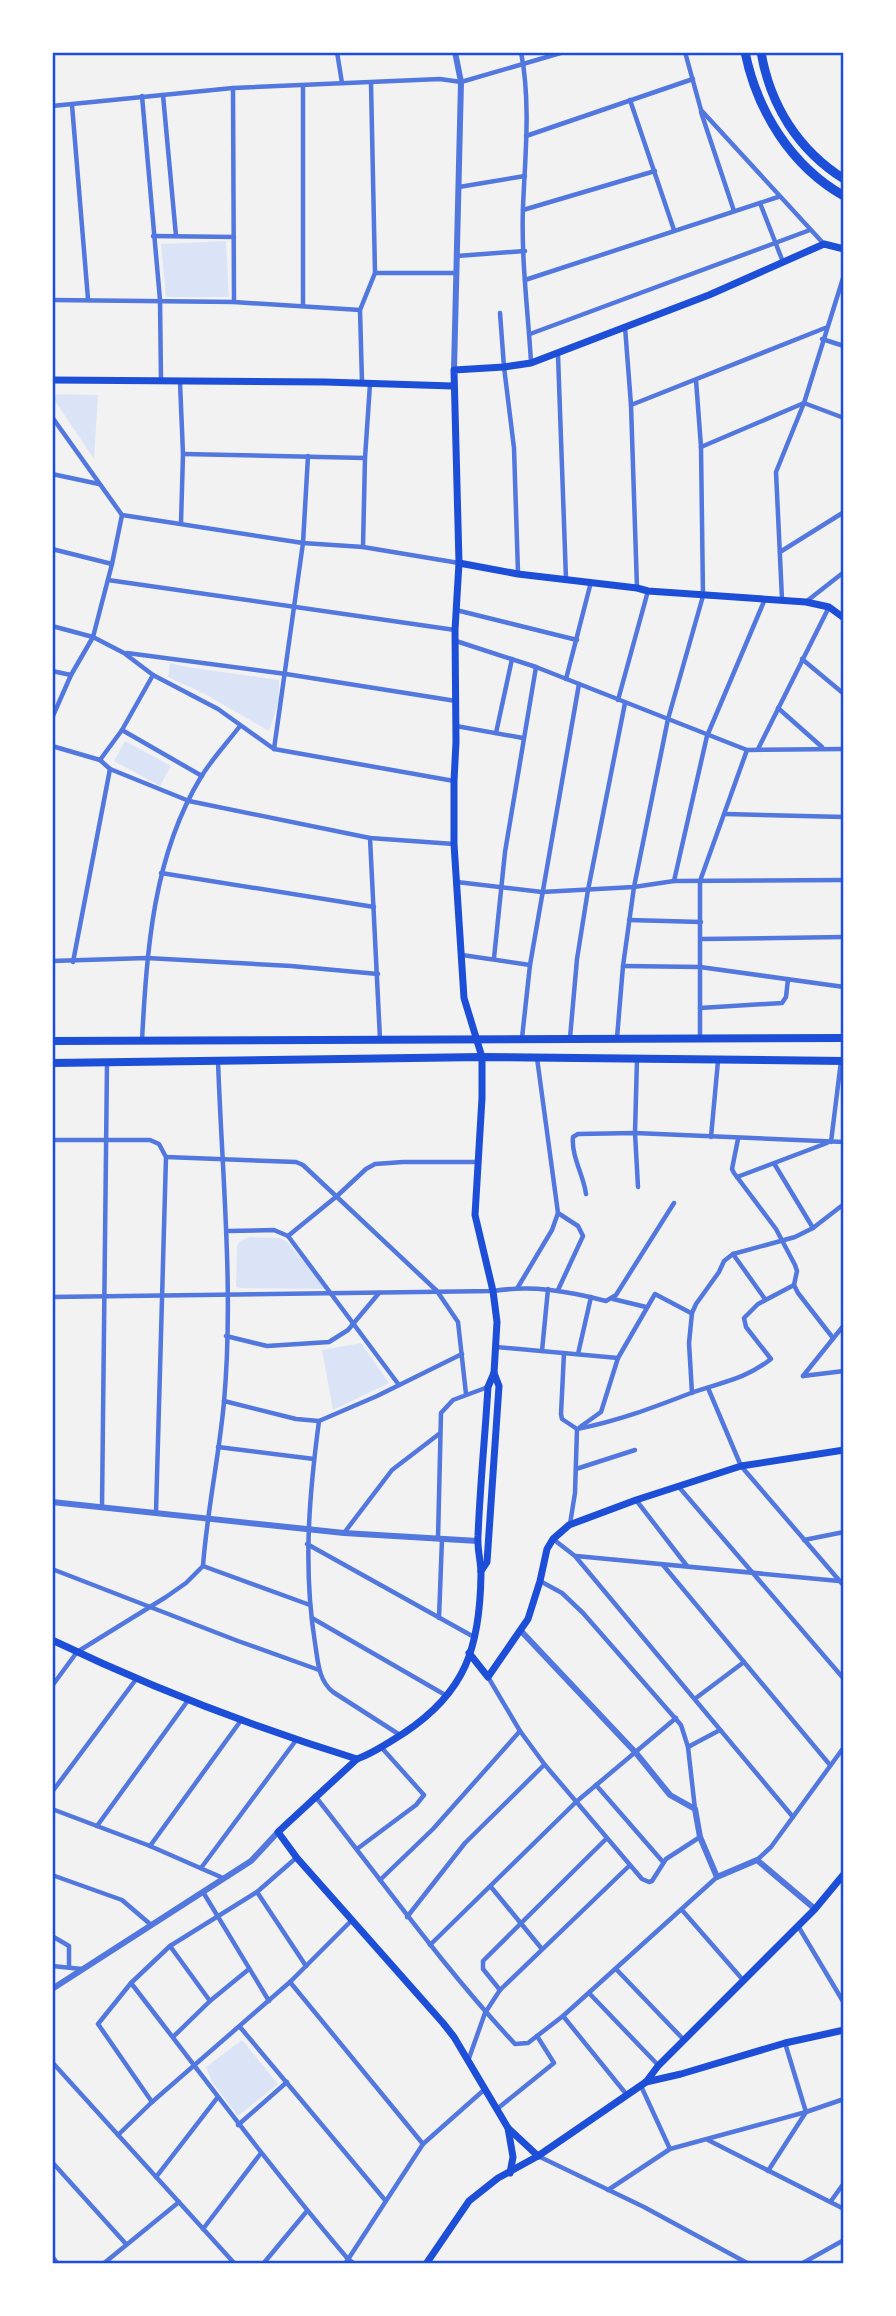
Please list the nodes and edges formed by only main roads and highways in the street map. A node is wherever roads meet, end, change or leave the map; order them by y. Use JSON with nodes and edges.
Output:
{"nodes":[{"id":1,"x":745,"y":52,"type":"edge"},
{"id":2,"x":761,"y":52,"type":"edge"},
{"id":3,"x":844,"y":179,"type":"edge"},
{"id":4,"x":844,"y":196,"type":"edge"},
{"id":5,"x":844,"y":249,"type":"edge"},
{"id":6,"x":52,"y":380,"type":"edge"},
{"id":7,"x":453,"y":386,"type":"junction"},
{"id":8,"x":459,"y":564,"type":"junction"},
{"id":9,"x":844,"y":618,"type":"edge"},
{"id":10,"x":475,"y":1038,"type":"junction"},
{"id":11,"x":844,"y":1038,"type":"edge"},
{"id":12,"x":52,"y":1041,"type":"edge"},
{"id":13,"x":482,"y":1057,"type":"junction"},
{"id":14,"x":842,"y":1060,"type":"edge"},
{"id":15,"x":52,"y":1063,"type":"edge"},
{"id":16,"x":494,"y":1373,"type":"junction"},
{"id":17,"x":844,"y":1450,"type":"edge"},
{"id":18,"x":481,"y":1571,"type":"junction"},
{"id":19,"x":52,"y":1640,"type":"edge"},
{"id":20,"x":469,"y":1653,"type":"junction"},
{"id":21,"x":357,"y":1759,"type":"junction"},
{"id":22,"x":844,"y":1874,"type":"edge"},
{"id":23,"x":844,"y":2031,"type":"edge"},
{"id":24,"x":643,"y":2084,"type":"junction"},
{"id":25,"x":508,"y":2127,"type":"junction"},
{"id":26,"x":538,"y":2156,"type":"junction"},
{"id":27,"x":510,"y":2173,"type":"junction"},
{"id":28,"x":426,"y":2263,"type":"edge"}],
"edges":[{"from":1,"to":4,"type":"highway"},
{"from":2,"to":3,"type":"highway"},
{"from":5,"to":7,"type":"main road"},
{"from":6,"to":7,"type":"main road"},
{"from":7,"to":8,"type":"main road"},
{"from":8,"to":9,"type":"main road"},
{"from":8,"to":10,"type":"main road"},
{"from":10,"to":11,"type":"highway"},
{"from":10,"to":12,"type":"highway"},
{"from":10,"to":13,"type":"main road"},
{"from":13,"to":14,"type":"highway"},
{"from":13,"to":15,"type":"highway"},
{"from":13,"to":16,"type":"main road"},
{"from":16,"to":18,"type":"main road"},
{"from":16,"to":18,"type":"main road"},
{"from":17,"to":20,"type":"main road"},
{"from":18,"to":20,"type":"main road"},
{"from":19,"to":21,"type":"main road"},
{"from":20,"to":21,"type":"main road"},
{"from":21,"to":25,"type":"main road"},
{"from":22,"to":24,"type":"main road"},
{"from":23,"to":24,"type":"main road"},
{"from":24,"to":26,"type":"main road"},
{"from":25,"to":26,"type":"main road"},
{"from":25,"to":27,"type":"main road"},
{"from":26,"to":27,"type":"main road"},
{"from":27,"to":28,"type":"main road"}]}
